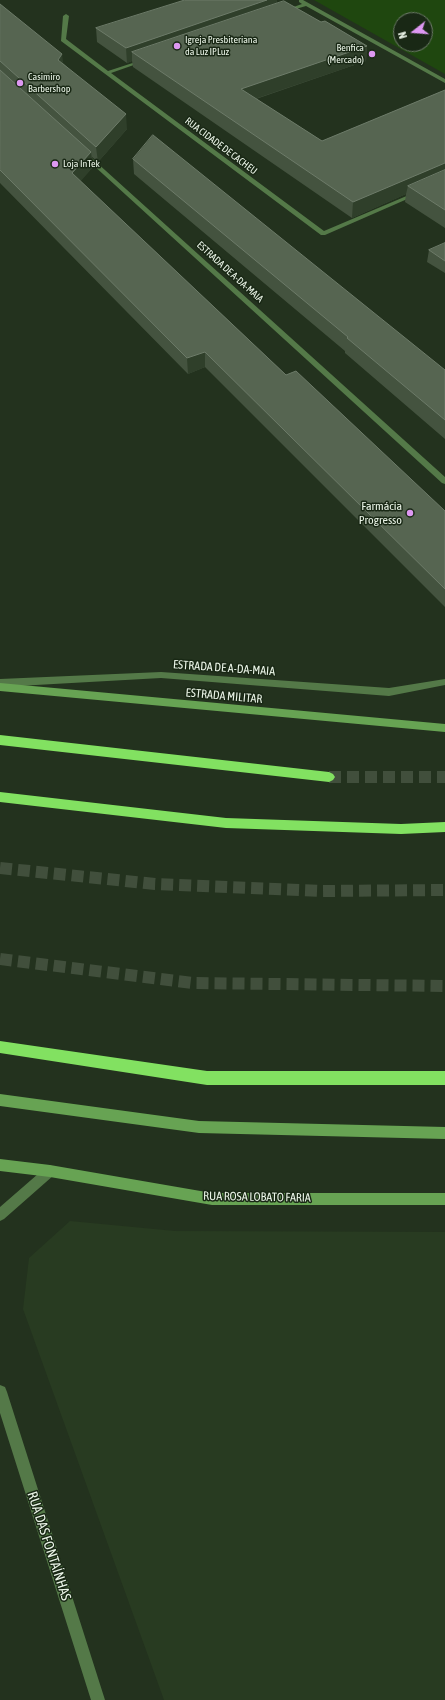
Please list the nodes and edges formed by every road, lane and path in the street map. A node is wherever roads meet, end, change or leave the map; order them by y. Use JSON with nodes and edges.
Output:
{"nodes":[{"id":1,"x":300,"y":0,"type":"edge"},
{"id":2,"x":306,"y":4,"type":"junction"},
{"id":3,"x":279,"y":13,"type":"edge"},
{"id":4,"x":66,"y":16,"type":"dead end"},
{"id":5,"x":152,"y":57,"type":"edge"},
{"id":6,"x":107,"y":73,"type":"junction"},
{"id":7,"x":445,"y":81,"type":"edge"},
{"id":8,"x":76,"y":147,"type":"edge"},
{"id":9,"x":424,"y":190,"type":"edge"},
{"id":10,"x":445,"y":481,"type":"edge"},
{"id":11,"x":445,"y":682,"type":"edge"},
{"id":12,"x":0,"y":683,"type":"edge"},
{"id":13,"x":0,"y":687,"type":"edge"},
{"id":14,"x":445,"y":728,"type":"edge"},
{"id":15,"x":0,"y":740,"type":"edge"},
{"id":16,"x":329,"y":777,"type":"tunnel mouth"},
{"id":17,"x":0,"y":798,"type":"edge"},
{"id":18,"x":445,"y":827,"type":"edge"},
{"id":19,"x":0,"y":1047,"type":"edge"},
{"id":20,"x":445,"y":1078,"type":"edge"},
{"id":21,"x":0,"y":1100,"type":"edge"},
{"id":22,"x":445,"y":1133,"type":"edge"},
{"id":23,"x":0,"y":1165,"type":"edge"},
{"id":24,"x":50,"y":1172,"type":"junction"},
{"id":25,"x":445,"y":1199,"type":"edge"},
{"id":26,"x":0,"y":1215,"type":"edge"},
{"id":27,"x":0,"y":1392,"type":"edge"},
{"id":28,"x":98,"y":1700,"type":"edge"}],
"edges":[{"from":1,"to":2,"type":"street"},
{"from":2,"to":3,"type":"street"},
{"from":2,"to":7,"type":"street"},
{"from":4,"to":6,"type":"street","name":"RUA CIDADE DE CACHEU"},
{"from":5,"to":6,"type":"street"},
{"from":6,"to":9,"type":"street","name":"RUA CIDADE DE CACHEU"},
{"from":8,"to":10,"type":"street","name":"ESTRADA DE A-DA-MAIA"},
{"from":11,"to":12,"type":"street","name":"ESTRADA DE A-DA-MAIA"},
{"from":13,"to":14,"type":"main road","name":"ESTRADA MILITAR"},
{"from":15,"to":16,"type":"highway"},
{"from":17,"to":18,"type":"highway"},
{"from":19,"to":20,"type":"highway"},
{"from":21,"to":22,"type":"main road"},
{"from":23,"to":24,"type":"main road","name":"RUA ROSA LOBATO FARIA"},
{"from":24,"to":25,"type":"main road","name":"RUA ROSA LOBATO FARIA"},
{"from":24,"to":26,"type":"street"},
{"from":27,"to":28,"type":"street","name":"RUA DAS FONTAÍNHAS"}]}
